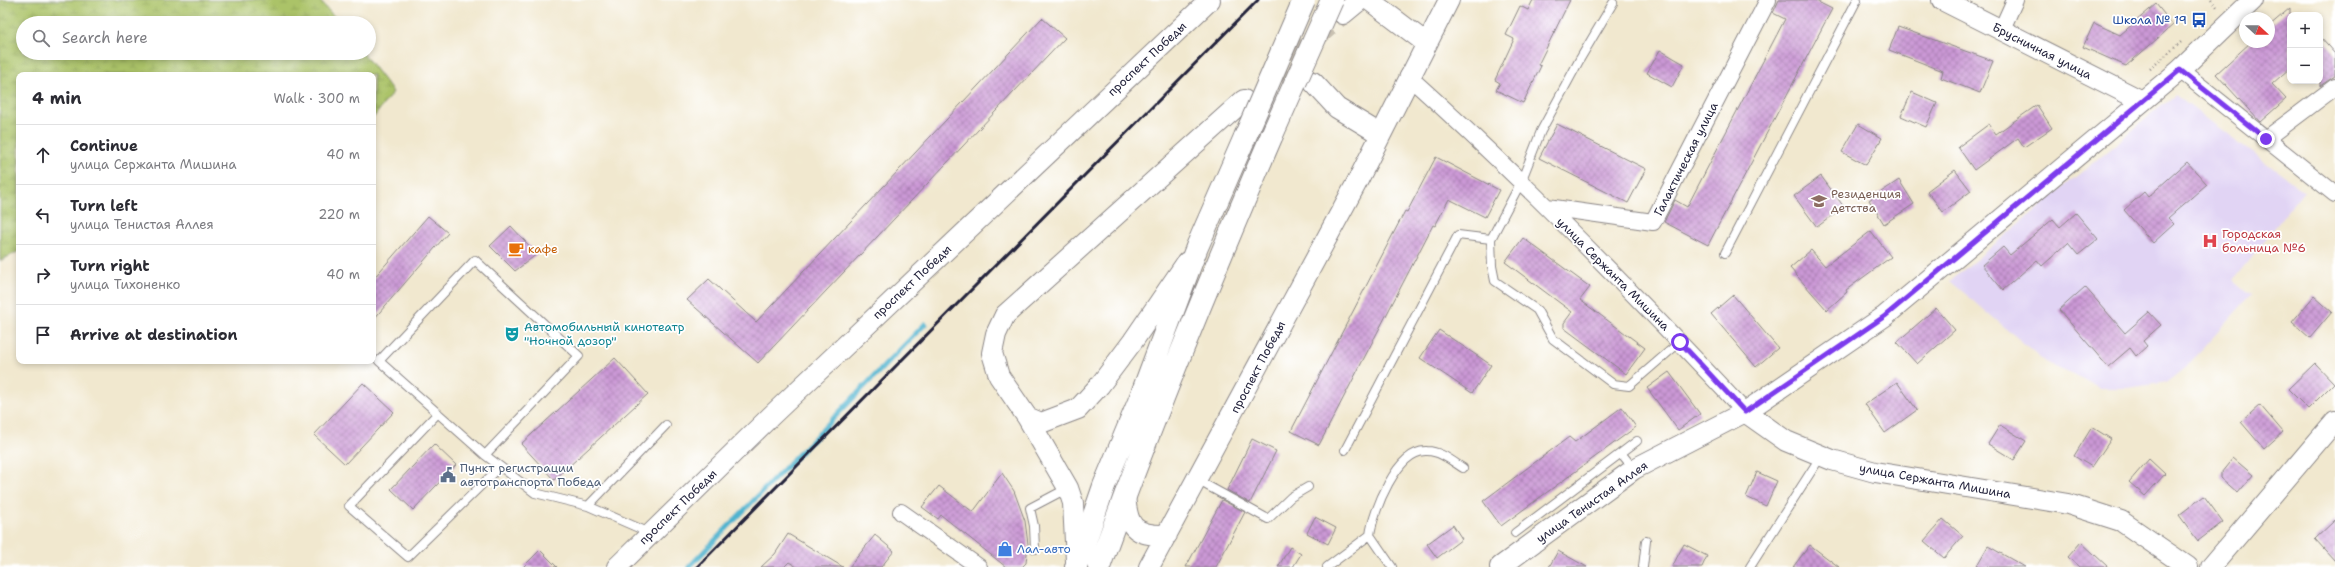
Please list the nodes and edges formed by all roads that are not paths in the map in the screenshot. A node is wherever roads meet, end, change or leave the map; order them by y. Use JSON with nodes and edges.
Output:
{"nodes":[{"id":1,"x":1210,"y":0,"type":"edge"},
{"id":2,"x":1304,"y":0,"type":"edge"},
{"id":3,"x":1360,"y":0,"type":"edge"},
{"id":4,"x":1369,"y":0,"type":"edge"},
{"id":5,"x":1448,"y":0,"type":"edge"},
{"id":6,"x":1768,"y":0,"type":"edge"},
{"id":7,"x":1857,"y":0,"type":"edge"},
{"id":8,"x":1942,"y":0,"type":"edge"},
{"id":9,"x":2015,"y":0,"type":"edge"},
{"id":10,"x":2253,"y":0,"type":"edge"},
{"id":11,"x":1613,"y":2,"type":"dead end"},
{"id":12,"x":1337,"y":7,"type":"edge"},
{"id":13,"x":2001,"y":31,"type":"junction"},
{"id":14,"x":1426,"y":43,"type":"junction"},
{"id":15,"x":2180,"y":70,"type":"junction"},
{"id":16,"x":1408,"y":76,"type":"junction"},
{"id":17,"x":1313,"y":82,"type":"dead end"},
{"id":18,"x":2335,"y":87,"type":"edge"},
{"id":19,"x":1244,"y":100,"type":"dead end"},
{"id":20,"x":2142,"y":101,"type":"junction"},
{"id":21,"x":1380,"y":134,"type":"junction"},
{"id":22,"x":2266,"y":139,"type":"junction"},
{"id":23,"x":1521,"y":182,"type":"junction"},
{"id":24,"x":2335,"y":194,"type":"edge"},
{"id":25,"x":1547,"y":207,"type":"junction"},
{"id":26,"x":1491,"y":239,"type":"junction"},
{"id":27,"x":1196,"y":247,"type":"junction"},
{"id":28,"x":1725,"y":254,"type":"dead end"},
{"id":29,"x":1680,"y":342,"type":"junction"},
{"id":30,"x":1745,"y":412,"type":"junction"},
{"id":31,"x":438,"y":414,"type":"junction"},
{"id":32,"x":1027,"y":417,"type":"junction"},
{"id":33,"x":2335,"y":421,"type":"edge"},
{"id":34,"x":666,"y":425,"type":"dead end"},
{"id":35,"x":1637,"y":441,"type":"dead end"},
{"id":36,"x":1345,"y":450,"type":"dead end"},
{"id":37,"x":1622,"y":453,"type":"junction"},
{"id":38,"x":485,"y":455,"type":"junction"},
{"id":39,"x":1821,"y":456,"type":"junction"},
{"id":40,"x":500,"y":467,"type":"junction"},
{"id":41,"x":1463,"y":468,"type":"dead end"},
{"id":42,"x":1634,"y":469,"type":"junction"},
{"id":43,"x":1197,"y":480,"type":"junction"},
{"id":44,"x":1308,"y":487,"type":"dead end"},
{"id":45,"x":1068,"y":488,"type":"junction"},
{"id":46,"x":1126,"y":494,"type":"junction"},
{"id":47,"x":588,"y":506,"type":"junction"},
{"id":48,"x":901,"y":512,"type":"dead end"},
{"id":49,"x":1515,"y":532,"type":"dead end"},
{"id":50,"x":651,"y":534,"type":"junction"},
{"id":51,"x":1167,"y":535,"type":"junction"},
{"id":52,"x":1370,"y":535,"type":"junction"},
{"id":53,"x":1646,"y":541,"type":"dead end"},
{"id":54,"x":1035,"y":549,"type":"dead end"},
{"id":55,"x":1076,"y":566,"type":"edge"},
{"id":56,"x":617,"y":567,"type":"edge"},
{"id":57,"x":980,"y":567,"type":"edge"},
{"id":58,"x":1099,"y":567,"type":"edge"},
{"id":59,"x":1149,"y":567,"type":"edge"},
{"id":60,"x":1327,"y":567,"type":"edge"},
{"id":61,"x":1392,"y":567,"type":"edge"},
{"id":62,"x":1500,"y":567,"type":"edge"},
{"id":63,"x":1643,"y":567,"type":"edge"},
{"id":64,"x":1750,"y":567,"type":"edge"},
{"id":65,"x":2188,"y":567,"type":"edge"},
{"id":66,"x":2211,"y":567,"type":"edge"}],
"edges":[{"from":1,"to":50,"type":"street","name":"проспект Победы"},
{"from":2,"to":27,"type":"main road","bridge":true},
{"from":3,"to":12,"type":"street"},
{"from":4,"to":14,"type":"street"},
{"from":5,"to":14,"type":"street","name":"проспект Победы"},
{"from":6,"to":25,"type":"street","name":"Галактическая улица"},
{"from":7,"to":28,"type":"lane"},
{"from":8,"to":13,"type":"street","name":"Брусничная улица"},
{"from":9,"to":13,"type":"street"},
{"from":10,"to":15,"type":"street","name":"улица Тенистая Аллея"},
{"from":11,"to":23,"type":"lane"},
{"from":12,"to":46,"type":"main road","bridge":true},
{"from":13,"to":20,"type":"street","name":"Брусничная улица"},
{"from":14,"to":16,"type":"street","name":"проспект Победы"},
{"from":15,"to":20,"type":"street","name":"улица Тенистая Аллея"},
{"from":15,"to":22,"type":"street"},
{"from":16,"to":21,"type":"street","name":"проспект Победы"},
{"from":16,"to":23,"type":"street","name":"улица Сержанта Мишина"},
{"from":17,"to":21,"type":"street"},
{"from":18,"to":22,"type":"street"},
{"from":19,"to":32,"type":"street"},
{"from":20,"to":30,"type":"street","name":"улица Тенистая Аллея"},
{"from":21,"to":43,"type":"street","name":"проспект Победы"},
{"from":22,"to":24,"type":"street"},
{"from":23,"to":25,"type":"street","name":"улица Сержанта Мишина"},
{"from":23,"to":26,"type":"lane"},
{"from":25,"to":29,"type":"street","name":"улица Сержанта Мишина"},
{"from":26,"to":29,"type":"lane"},
{"from":26,"to":36,"type":"lane"},
{"from":27,"to":32,"type":"street"},
{"from":27,"to":55,"type":"main road"},
{"from":29,"to":30,"type":"street","name":"улица Сержанта Мишина"},
{"from":30,"to":39,"type":"street","name":"улица Сержанта Мишина"},
{"from":30,"to":42,"type":"street","name":"улица Тенистая Аллея"},
{"from":31,"to":38,"type":"lane"},
{"from":31,"to":38,"type":"lane"},
{"from":31,"to":40,"type":"lane"},
{"from":32,"to":45,"type":"street"},
{"from":33,"to":66,"type":"street"},
{"from":34,"to":47,"type":"lane"},
{"from":35,"to":37,"type":"lane"},
{"from":37,"to":42,"type":"lane"},
{"from":37,"to":49,"type":"lane"},
{"from":38,"to":40,"type":"lane"},
{"from":39,"to":64,"type":"lane"},
{"from":39,"to":65,"type":"street","name":"улица Сержанта Мишина"},
{"from":40,"to":47,"type":"lane"},
{"from":41,"to":52,"type":"lane"},
{"from":42,"to":62,"type":"street","name":"улица Тенистая Аллея"},
{"from":43,"to":44,"type":"lane"},
{"from":43,"to":51,"type":"street","name":"проспект Победы"},
{"from":45,"to":54,"type":"lane"},
{"from":45,"to":55,"type":"street"},
{"from":46,"to":51,"type":"street"},
{"from":46,"to":58,"type":"main road"},
{"from":47,"to":50,"type":"lane"},
{"from":48,"to":57,"type":"street"},
{"from":50,"to":56,"type":"street","name":"проспект Победы"},
{"from":51,"to":59,"type":"street","name":"проспект Победы"},
{"from":52,"to":60,"type":"lane"},
{"from":52,"to":61,"type":"lane"},
{"from":53,"to":63,"type":"lane"}]}
